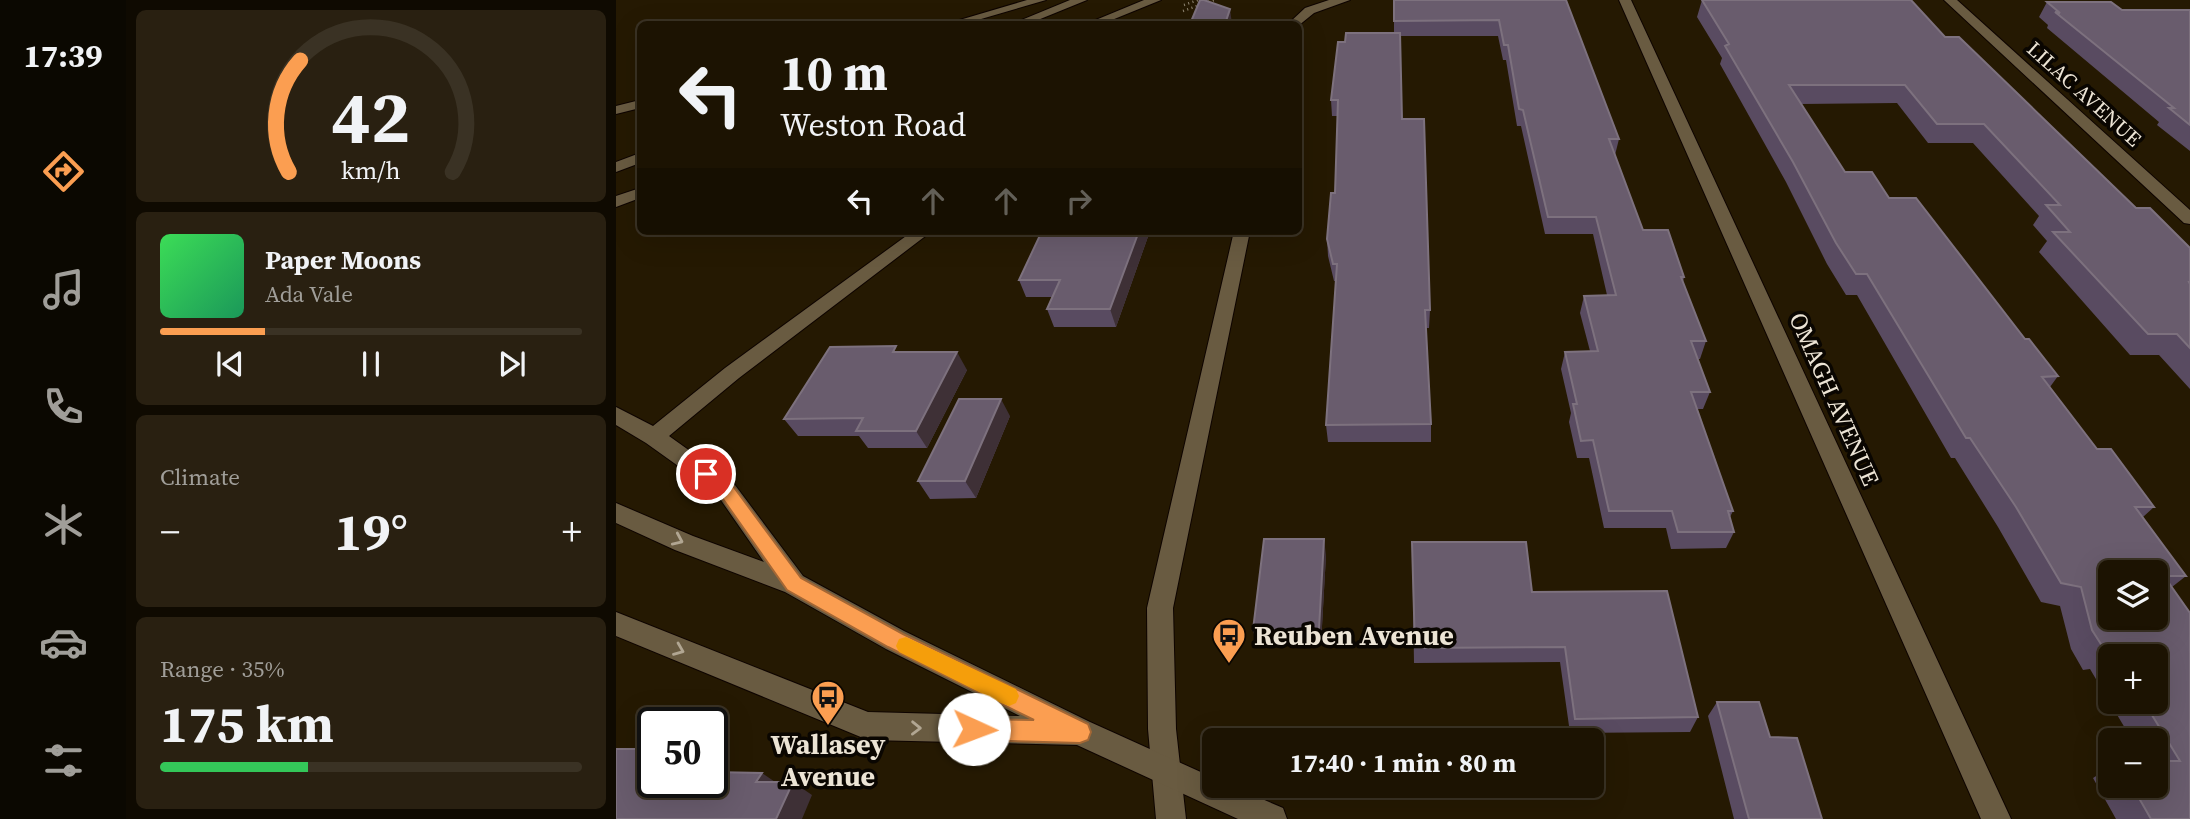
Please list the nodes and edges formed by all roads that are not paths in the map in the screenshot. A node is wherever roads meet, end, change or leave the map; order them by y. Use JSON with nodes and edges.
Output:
{"nodes":[{"id":1,"x":1040,"y":0,"type":"edge"},
{"id":2,"x":1080,"y":0,"type":"edge"},
{"id":3,"x":1155,"y":0,"type":"edge"},
{"id":4,"x":1344,"y":0,"type":"edge"},
{"id":5,"x":1625,"y":0,"type":"edge"},
{"id":6,"x":1950,"y":0,"type":"edge"},
{"id":7,"x":1297,"y":20,"type":"edge"},
{"id":8,"x":963,"y":21,"type":"edge"},
{"id":9,"x":1026,"y":21,"type":"edge"},
{"id":10,"x":1100,"y":21,"type":"edge"},
{"id":11,"x":637,"y":105,"type":"edge"},
{"id":12,"x":616,"y":110,"type":"edge"},
{"id":13,"x":637,"y":159,"type":"edge"},
{"id":14,"x":616,"y":167,"type":"edge"},
{"id":15,"x":637,"y":194,"type":"edge"},
{"id":16,"x":616,"y":202,"type":"edge"},
{"id":17,"x":2190,"y":219,"type":"edge"},
{"id":18,"x":919,"y":235,"type":"edge"},
{"id":19,"x":1241,"y":235,"type":"edge"},
{"id":20,"x":616,"y":415,"type":"edge"},
{"id":21,"x":653,"y":437,"type":"junction"},
{"id":22,"x":616,"y":512,"type":"edge"},
{"id":23,"x":794,"y":584,"type":"junction"},
{"id":24,"x":616,"y":624,"type":"edge"},
{"id":25,"x":1080,"y":732,"type":"junction"},
{"id":26,"x":1165,"y":770,"type":"junction"},
{"id":27,"x":1171,"y":819,"type":"edge"},
{"id":28,"x":1272,"y":819,"type":"edge"},
{"id":29,"x":1996,"y":819,"type":"edge"}],
"edges":[{"from":1,"to":8,"type":"street"},
{"from":2,"to":9,"type":"street"},
{"from":3,"to":10,"type":"street"},
{"from":4,"to":7,"type":"street"},
{"from":5,"to":29,"type":"street","name":"OMAGH AVENUE"},
{"from":6,"to":17,"type":"street","name":"LILAC AVENUE"},
{"from":11,"to":12,"type":"street"},
{"from":13,"to":14,"type":"street"},
{"from":15,"to":16,"type":"street"},
{"from":18,"to":21,"type":"street"},
{"from":19,"to":26,"type":"street"},
{"from":20,"to":21,"type":"street"},
{"from":21,"to":23,"type":"street"},
{"from":22,"to":23,"type":"street","one_way":true},
{"from":23,"to":25,"type":"street"},
{"from":24,"to":25,"type":"street","one_way":true},
{"from":25,"to":26,"type":"street"},
{"from":26,"to":27,"type":"street"},
{"from":26,"to":28,"type":"street"}]}
